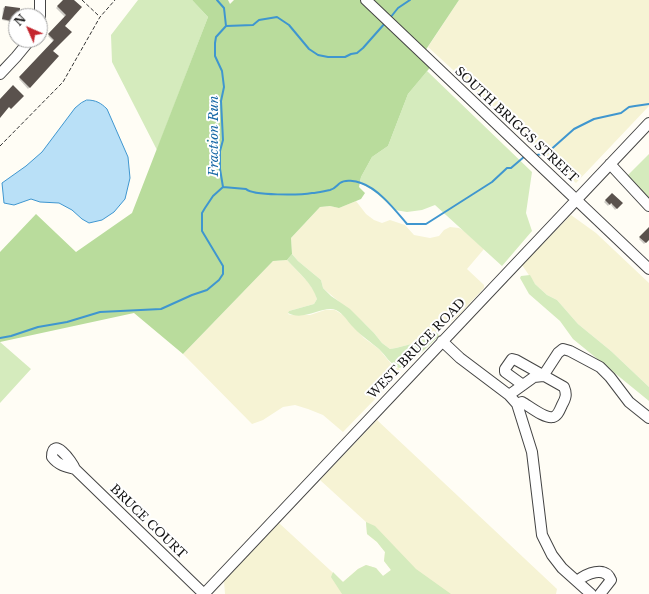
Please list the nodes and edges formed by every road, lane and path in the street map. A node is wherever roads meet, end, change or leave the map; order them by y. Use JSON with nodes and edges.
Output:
{"nodes":[{"id":1,"x":82,"y":0,"type":"edge"},
{"id":2,"x":115,"y":0,"type":"edge"},
{"id":3,"x":366,"y":0,"type":"edge"},
{"id":4,"x":100,"y":17,"type":"junction"},
{"id":5,"x":24,"y":48,"type":"edge"},
{"id":6,"x":0,"y":74,"type":"edge"},
{"id":7,"x":649,"y":123,"type":"edge"},
{"id":8,"x":0,"y":146,"type":"edge"},
{"id":9,"x":610,"y":164,"type":"junction"},
{"id":10,"x":576,"y":200,"type":"junction"},
{"id":11,"x":649,"y":206,"type":"edge"},
{"id":12,"x":649,"y":269,"type":"edge"},
{"id":13,"x":442,"y":341,"type":"junction"},
{"id":14,"x":543,"y":376,"type":"junction"},
{"id":15,"x":523,"y":385,"type":"junction"},
{"id":16,"x":509,"y":395,"type":"junction"},
{"id":17,"x":517,"y":404,"type":"junction"},
{"id":18,"x":649,"y":418,"type":"edge"},
{"id":19,"x":75,"y":469,"type":"dead end"},
{"id":20,"x":577,"y":581,"type":"junction"},
{"id":21,"x":204,"y":594,"type":"edge"},
{"id":22,"x":591,"y":594,"type":"edge"},
{"id":23,"x":600,"y":594,"type":"edge"}],
"edges":[{"from":1,"to":4,"type":"path"},
{"from":2,"to":4,"type":"path"},
{"from":3,"to":10,"type":"street","name":"SOUTH BRIGGS STREET"},
{"from":4,"to":8,"type":"path"},
{"from":5,"to":6,"type":"street"},
{"from":7,"to":9,"type":"street","name":"WEST BRUCE ROAD"},
{"from":9,"to":10,"type":"street","name":"WEST BRUCE ROAD"},
{"from":9,"to":11,"type":"street"},
{"from":10,"to":12,"type":"street","name":"SOUTH BRIGGS STREET"},
{"from":10,"to":13,"type":"street","name":"WEST BRUCE ROAD"},
{"from":13,"to":16,"type":"street"},
{"from":13,"to":21,"type":"street","name":"WEST BRUCE ROAD"},
{"from":14,"to":15,"type":"street"},
{"from":14,"to":15,"type":"street"},
{"from":14,"to":17,"type":"street"},
{"from":14,"to":18,"type":"street"},
{"from":15,"to":16,"type":"street"},
{"from":16,"to":17,"type":"street"},
{"from":17,"to":20,"type":"street"},
{"from":19,"to":21,"type":"street","name":"BRUCE COURT"},
{"from":20,"to":22,"type":"street"},
{"from":20,"to":23,"type":"street"}]}
